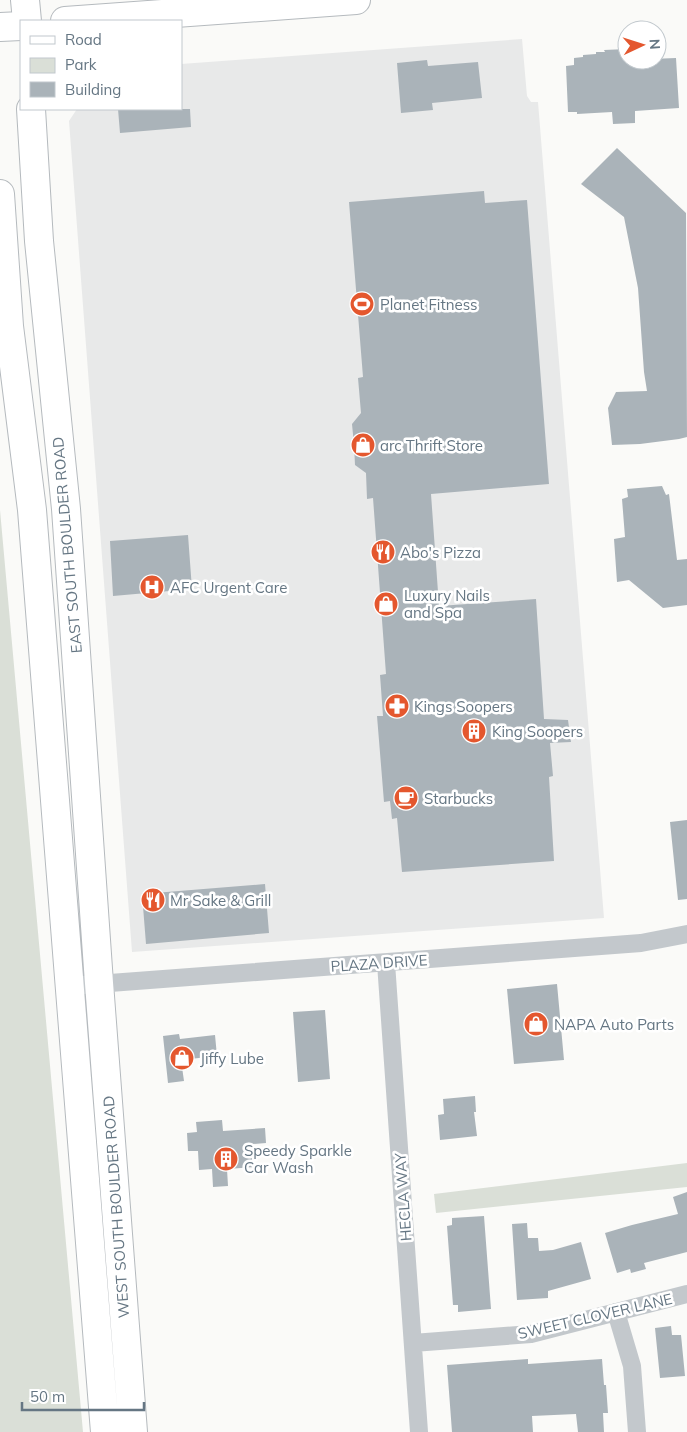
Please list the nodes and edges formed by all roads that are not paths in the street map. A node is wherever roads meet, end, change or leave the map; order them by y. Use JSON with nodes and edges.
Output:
{"nodes":[{"id":1,"x":25,"y":0,"type":"edge"},
{"id":2,"x":356,"y":0,"type":"edge"},
{"id":3,"x":315,"y":2,"type":"edge"},
{"id":4,"x":27,"y":20,"type":"edge"},
{"id":5,"x":90,"y":20,"type":"edge"},
{"id":6,"x":20,"y":26,"type":"edge"},
{"id":7,"x":0,"y":27,"type":"edge"},
{"id":8,"x":31,"y":110,"type":"edge"},
{"id":9,"x":0,"y":194,"type":"edge"},
{"id":10,"x":687,"y":934,"type":"edge"},
{"id":11,"x":386,"y":963,"type":"junction"},
{"id":12,"x":99,"y":983,"type":"junction"},
{"id":13,"x":70,"y":986,"type":"junction"},
{"id":14,"x":687,"y":1294,"type":"edge"},
{"id":15,"x":616,"y":1312,"type":"junction"},
{"id":16,"x":413,"y":1343,"type":"junction"},
{"id":17,"x":105,"y":1432,"type":"edge"},
{"id":18,"x":133,"y":1432,"type":"edge"},
{"id":19,"x":419,"y":1432,"type":"edge"},
{"id":20,"x":636,"y":1432,"type":"edge"}],
"edges":[{"from":1,"to":4,"type":"main road"},
{"from":2,"to":3,"type":"main road"},
{"from":3,"to":5,"type":"main road"},
{"from":6,"to":7,"type":"main road"},
{"from":8,"to":12,"type":"main road","name":"EAST SOUTH BOULDER ROAD"},
{"from":9,"to":13,"type":"main road"},
{"from":10,"to":11,"type":"street","name":"PLAZA DRIVE"},
{"from":11,"to":12,"type":"street","name":"PLAZA DRIVE"},
{"from":11,"to":16,"type":"street","name":"HECLA WAY"},
{"from":12,"to":13,"type":"street","name":"PLAZA DRIVE"},
{"from":12,"to":18,"type":"main road","name":"WEST SOUTH BOULDER ROAD"},
{"from":13,"to":17,"type":"main road","name":"WEST SOUTH BOULDER ROAD"},
{"from":14,"to":15,"type":"street","name":"SWEET CLOVER LANE"},
{"from":15,"to":16,"type":"street","name":"SWEET CLOVER LANE"},
{"from":15,"to":20,"type":"street"},
{"from":16,"to":19,"type":"street","name":"HECLA WAY"}]}
